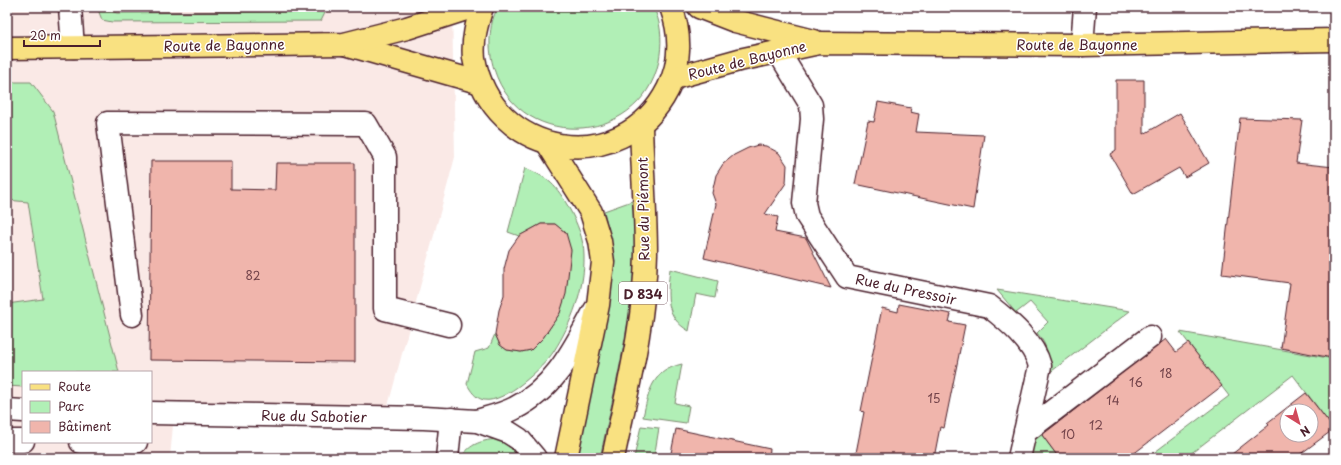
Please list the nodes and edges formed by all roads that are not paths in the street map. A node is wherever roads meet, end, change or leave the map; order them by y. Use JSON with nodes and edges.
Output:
{"nodes":[{"id":1,"x":70,"y":7,"type":"edge"},
{"id":2,"x":472,"y":7,"type":"edge"},
{"id":3,"x":482,"y":7,"type":"edge"},
{"id":4,"x":671,"y":7,"type":"edge"},
{"id":5,"x":699,"y":7,"type":"edge"},
{"id":6,"x":1085,"y":7,"type":"edge"},
{"id":7,"x":1334,"y":40,"type":"edge"},
{"id":8,"x":819,"y":43,"type":"junction"},
{"id":9,"x":344,"y":44,"type":"junction"},
{"id":10,"x":1082,"y":44,"type":"junction"},
{"id":11,"x":73,"y":47,"type":"junction"},
{"id":12,"x":7,"y":48,"type":"edge"},
{"id":13,"x":778,"y":51,"type":"junction"},
{"id":14,"x":674,"y":78,"type":"junction"},
{"id":15,"x":481,"y":83,"type":"junction"},
{"id":16,"x":641,"y":125,"type":"junction"},
{"id":17,"x":548,"y":144,"type":"junction"},
{"id":18,"x":598,"y":305,"type":"junction"},
{"id":19,"x":132,"y":315,"type":"dead end"},
{"id":20,"x":449,"y":326,"type":"dead end"},
{"id":21,"x":1150,"y":337,"type":"dead end"},
{"id":22,"x":7,"y":410,"type":"edge"},
{"id":23,"x":22,"y":410,"type":"edge"},
{"id":24,"x":154,"y":417,"type":"edge"},
{"id":25,"x":451,"y":419,"type":"junction"},
{"id":26,"x":477,"y":421,"type":"junction"},
{"id":27,"x":1025,"y":432,"type":"junction"},
{"id":28,"x":7,"y":441,"type":"edge"},
{"id":29,"x":22,"y":441,"type":"edge"},
{"id":30,"x":447,"y":458,"type":"edge"},
{"id":31,"x":536,"y":458,"type":"edge"},
{"id":32,"x":566,"y":458,"type":"edge"},
{"id":33,"x":613,"y":458,"type":"edge"},
{"id":34,"x":1019,"y":458,"type":"edge"}],
"edges":[{"from":1,"to":11,"type":"street"},
{"from":2,"to":9,"type":"main road","name":"Route de Bayonne"},
{"from":3,"to":15,"type":"main road"},
{"from":4,"to":14,"type":"main road"},
{"from":5,"to":8,"type":"main road","name":"Route de Bayonne"},
{"from":6,"to":10,"type":"street"},
{"from":7,"to":10,"type":"main road","name":"Route de Bayonne"},
{"from":8,"to":10,"type":"main road","name":"Route de Bayonne"},
{"from":8,"to":13,"type":"main road","name":"Route de Bayonne"},
{"from":9,"to":11,"type":"main road","name":"Route de Bayonne"},
{"from":9,"to":15,"type":"main road","name":"Route de Bayonne"},
{"from":11,"to":12,"type":"main road","name":"Route de Bayonne"},
{"from":13,"to":14,"type":"main road","name":"Route de Bayonne"},
{"from":13,"to":27,"type":"street","name":"Rue du Pressoir"},
{"from":14,"to":16,"type":"main road"},
{"from":15,"to":17,"type":"main road"},
{"from":16,"to":17,"type":"main road"},
{"from":16,"to":33,"type":"main road","name":"Rue du Piémont","number":"D 834"},
{"from":17,"to":18,"type":"main road","number":"D 834"},
{"from":18,"to":26,"type":"street","name":"Rue du Sabotier"},
{"from":18,"to":32,"type":"main road","number":"D 834"},
{"from":19,"to":20,"type":"street"},
{"from":21,"to":27,"type":"street"},
{"from":22,"to":23,"type":"street"},
{"from":24,"to":25,"type":"street","name":"Rue du Sabotier"},
{"from":25,"to":26,"type":"street","name":"Rue du Sabotier"},
{"from":25,"to":30,"type":"street"},
{"from":26,"to":31,"type":"street","name":"Rue du Sabotier"},
{"from":27,"to":34,"type":"street","name":"Rue du Pressoir"},
{"from":28,"to":29,"type":"street"}]}
